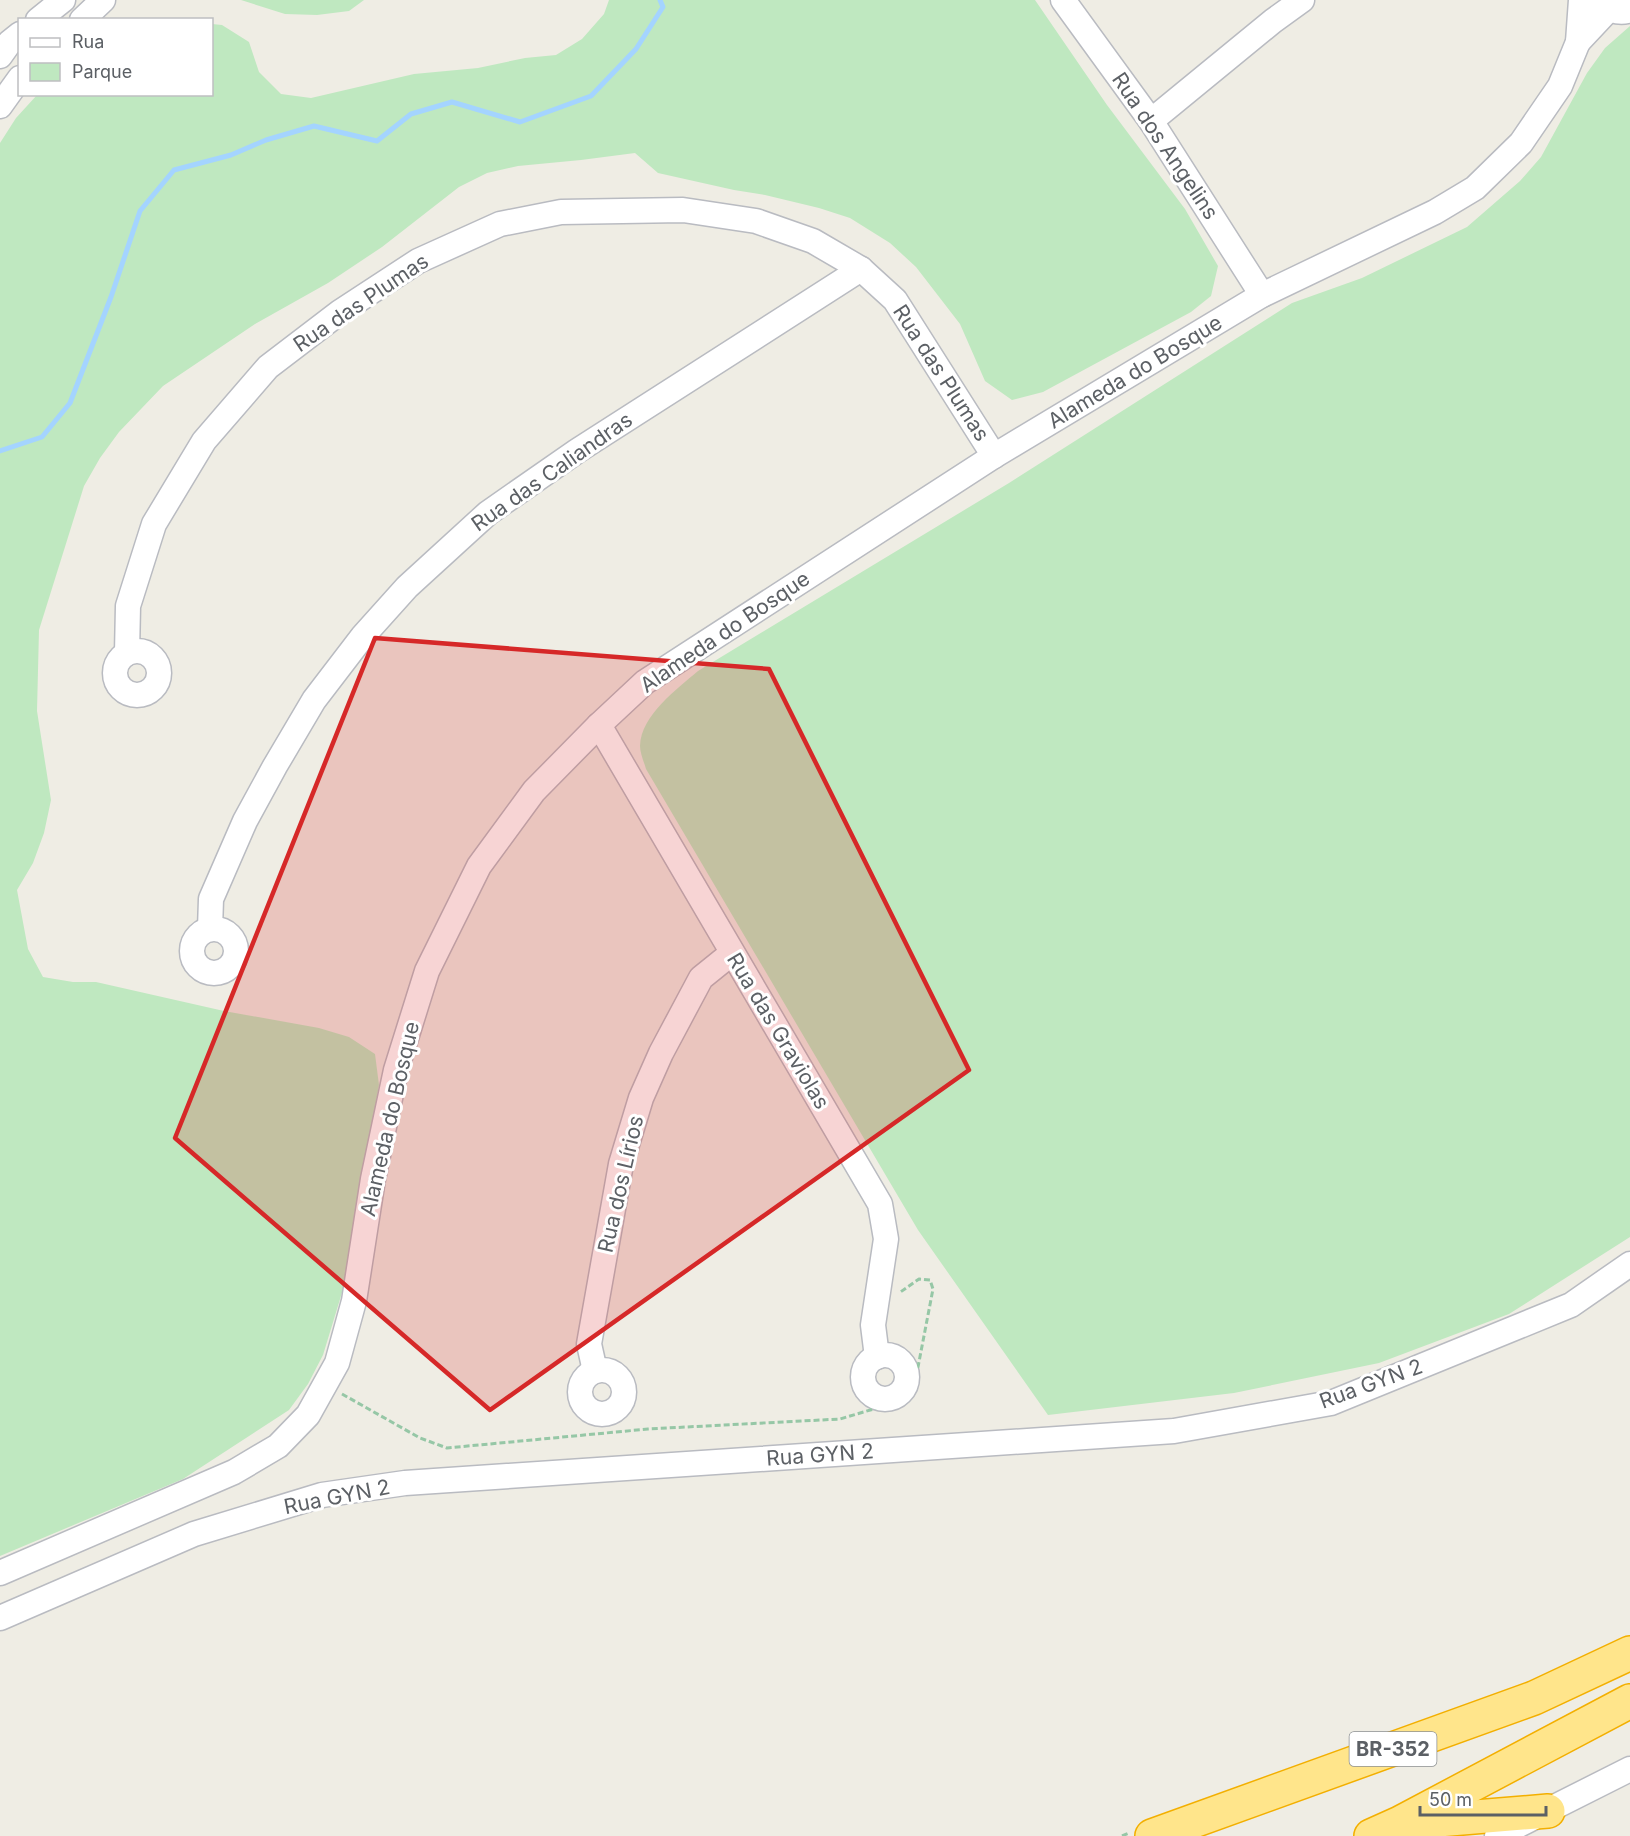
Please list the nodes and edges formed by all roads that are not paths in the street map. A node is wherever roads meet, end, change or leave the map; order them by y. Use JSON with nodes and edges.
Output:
{"nodes":[{"id":1,"x":63,"y":0,"type":"edge"},
{"id":2,"x":103,"y":0,"type":"edge"},
{"id":3,"x":1063,"y":0,"type":"edge"},
{"id":4,"x":1302,"y":0,"type":"edge"},
{"id":5,"x":1581,"y":0,"type":"edge"},
{"id":6,"x":1610,"y":7,"type":"edge"},
{"id":7,"x":40,"y":18,"type":"edge"},
{"id":8,"x":84,"y":18,"type":"edge"},
{"id":9,"x":18,"y":36,"type":"edge"},
{"id":10,"x":1578,"y":42,"type":"junction"},
{"id":11,"x":0,"y":56,"type":"edge"},
{"id":12,"x":18,"y":81,"type":"edge"},
{"id":13,"x":0,"y":106,"type":"edge"},
{"id":14,"x":1151,"y":121,"type":"junction"},
{"id":15,"x":861,"y":269,"type":"junction"},
{"id":16,"x":1262,"y":295,"type":"junction"},
{"id":17,"x":994,"y":456,"type":"junction"},
{"id":18,"x":127,"y":652,"type":"dead end"},
{"id":19,"x":599,"y":724,"type":"junction"},
{"id":20,"x":210,"y":929,"type":"dead end"},
{"id":21,"x":732,"y":953,"type":"junction"},
{"id":22,"x":1630,"y":1264,"type":"edge"},
{"id":23,"x":877,"y":1357,"type":"dead end"},
{"id":24,"x":595,"y":1371,"type":"dead end"},
{"id":25,"x":0,"y":1573,"type":"edge"},
{"id":26,"x":0,"y":1618,"type":"edge"},
{"id":27,"x":1630,"y":1653,"type":"edge"},
{"id":28,"x":1630,"y":1701,"type":"edge"},
{"id":29,"x":1630,"y":1768,"type":"edge"},
{"id":30,"x":1548,"y":1811,"type":"junction"},
{"id":31,"x":1400,"y":1823,"type":"junction"},
{"id":32,"x":1152,"y":1836,"type":"edge"},
{"id":33,"x":1371,"y":1836,"type":"edge"},
{"id":34,"x":1497,"y":1836,"type":"edge"}],
"edges":[{"from":1,"to":7,"type":"street"},
{"from":2,"to":8,"type":"street"},
{"from":3,"to":14,"type":"street","name":"Rua dos Angelins"},
{"from":4,"to":14,"type":"street"},
{"from":5,"to":10,"type":"street","name":"Alameda do Bosque"},
{"from":6,"to":10,"type":"street","name":"Alameda do Bosque"},
{"from":9,"to":11,"type":"street"},
{"from":10,"to":16,"type":"street","name":"Alameda do Bosque"},
{"from":12,"to":13,"type":"street"},
{"from":14,"to":16,"type":"street","name":"Rua dos Angelins"},
{"from":15,"to":17,"type":"street","name":"Rua das Plumas"},
{"from":15,"to":18,"type":"street","name":"Rua das Plumas"},
{"from":15,"to":20,"type":"street","name":"Rua das Caliandras"},
{"from":16,"to":17,"type":"street","name":"Alameda do Bosque"},
{"from":17,"to":19,"type":"street","name":"Alameda do Bosque"},
{"from":19,"to":21,"type":"street","name":"Rua das Graviolas"},
{"from":19,"to":25,"type":"street","name":"Alameda do Bosque"},
{"from":21,"to":23,"type":"street","name":"Rua das Graviolas"},
{"from":21,"to":24,"type":"street","name":"Rua dos Lírios"},
{"from":22,"to":26,"type":"street","name":"Rua GYN 2"},
{"from":27,"to":32,"type":"highway","number":"BR-352"},
{"from":28,"to":31,"type":"highway"},
{"from":29,"to":30,"type":"street"},
{"from":30,"to":31,"type":"highway"},
{"from":30,"to":34,"type":"street"},
{"from":31,"to":33,"type":"highway"}]}
